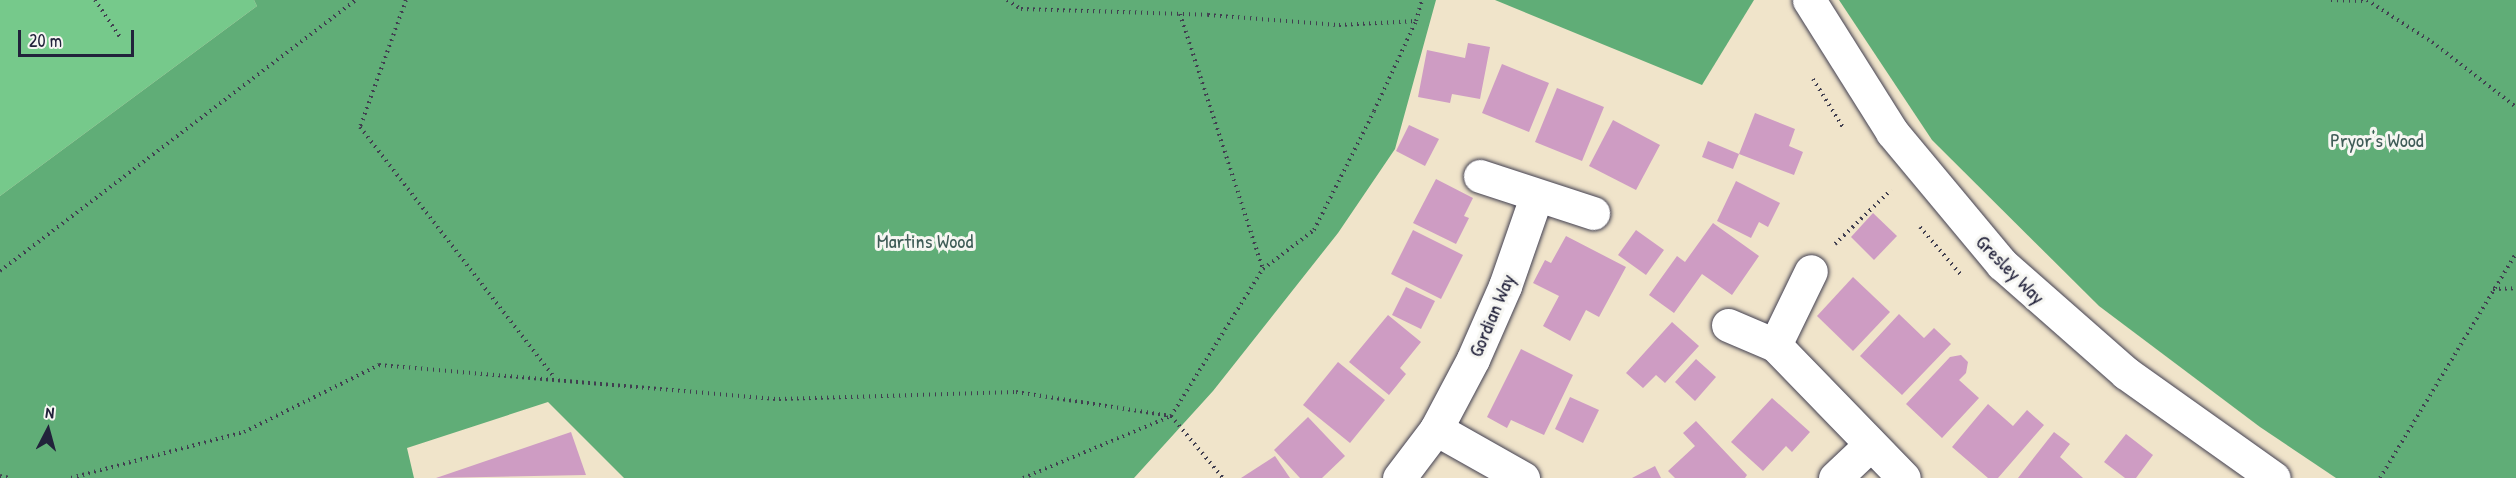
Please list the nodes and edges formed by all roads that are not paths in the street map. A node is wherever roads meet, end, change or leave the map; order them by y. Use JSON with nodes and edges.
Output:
{"nodes":[{"id":1,"x":1809,"y":0,"type":"edge"},
{"id":2,"x":1480,"y":176,"type":"dead end"},
{"id":3,"x":1536,"y":197,"type":"junction"},
{"id":4,"x":1593,"y":213,"type":"dead end"},
{"id":5,"x":1811,"y":271,"type":"road end"},
{"id":6,"x":1728,"y":324,"type":"dead end"},
{"id":7,"x":1775,"y":345,"type":"junction"},
{"id":8,"x":1436,"y":429,"type":"junction"},
{"id":9,"x":1870,"y":445,"type":"junction"},
{"id":10,"x":1399,"y":478,"type":"edge"},
{"id":11,"x":1523,"y":478,"type":"edge"},
{"id":12,"x":1835,"y":478,"type":"edge"},
{"id":13,"x":1904,"y":478,"type":"edge"},
{"id":14,"x":2274,"y":478,"type":"edge"}],
"edges":[{"from":1,"to":14,"type":"street","name":"Gresley Way"},
{"from":2,"to":3,"type":"street"},
{"from":3,"to":4,"type":"street"},
{"from":3,"to":8,"type":"street","name":"Gordian Way"},
{"from":5,"to":7,"type":"street"},
{"from":6,"to":7,"type":"street"},
{"from":7,"to":9,"type":"street"},
{"from":8,"to":10,"type":"street","name":"Gordian Way"},
{"from":8,"to":11,"type":"street"},
{"from":9,"to":12,"type":"street"},
{"from":9,"to":13,"type":"street"}]}
